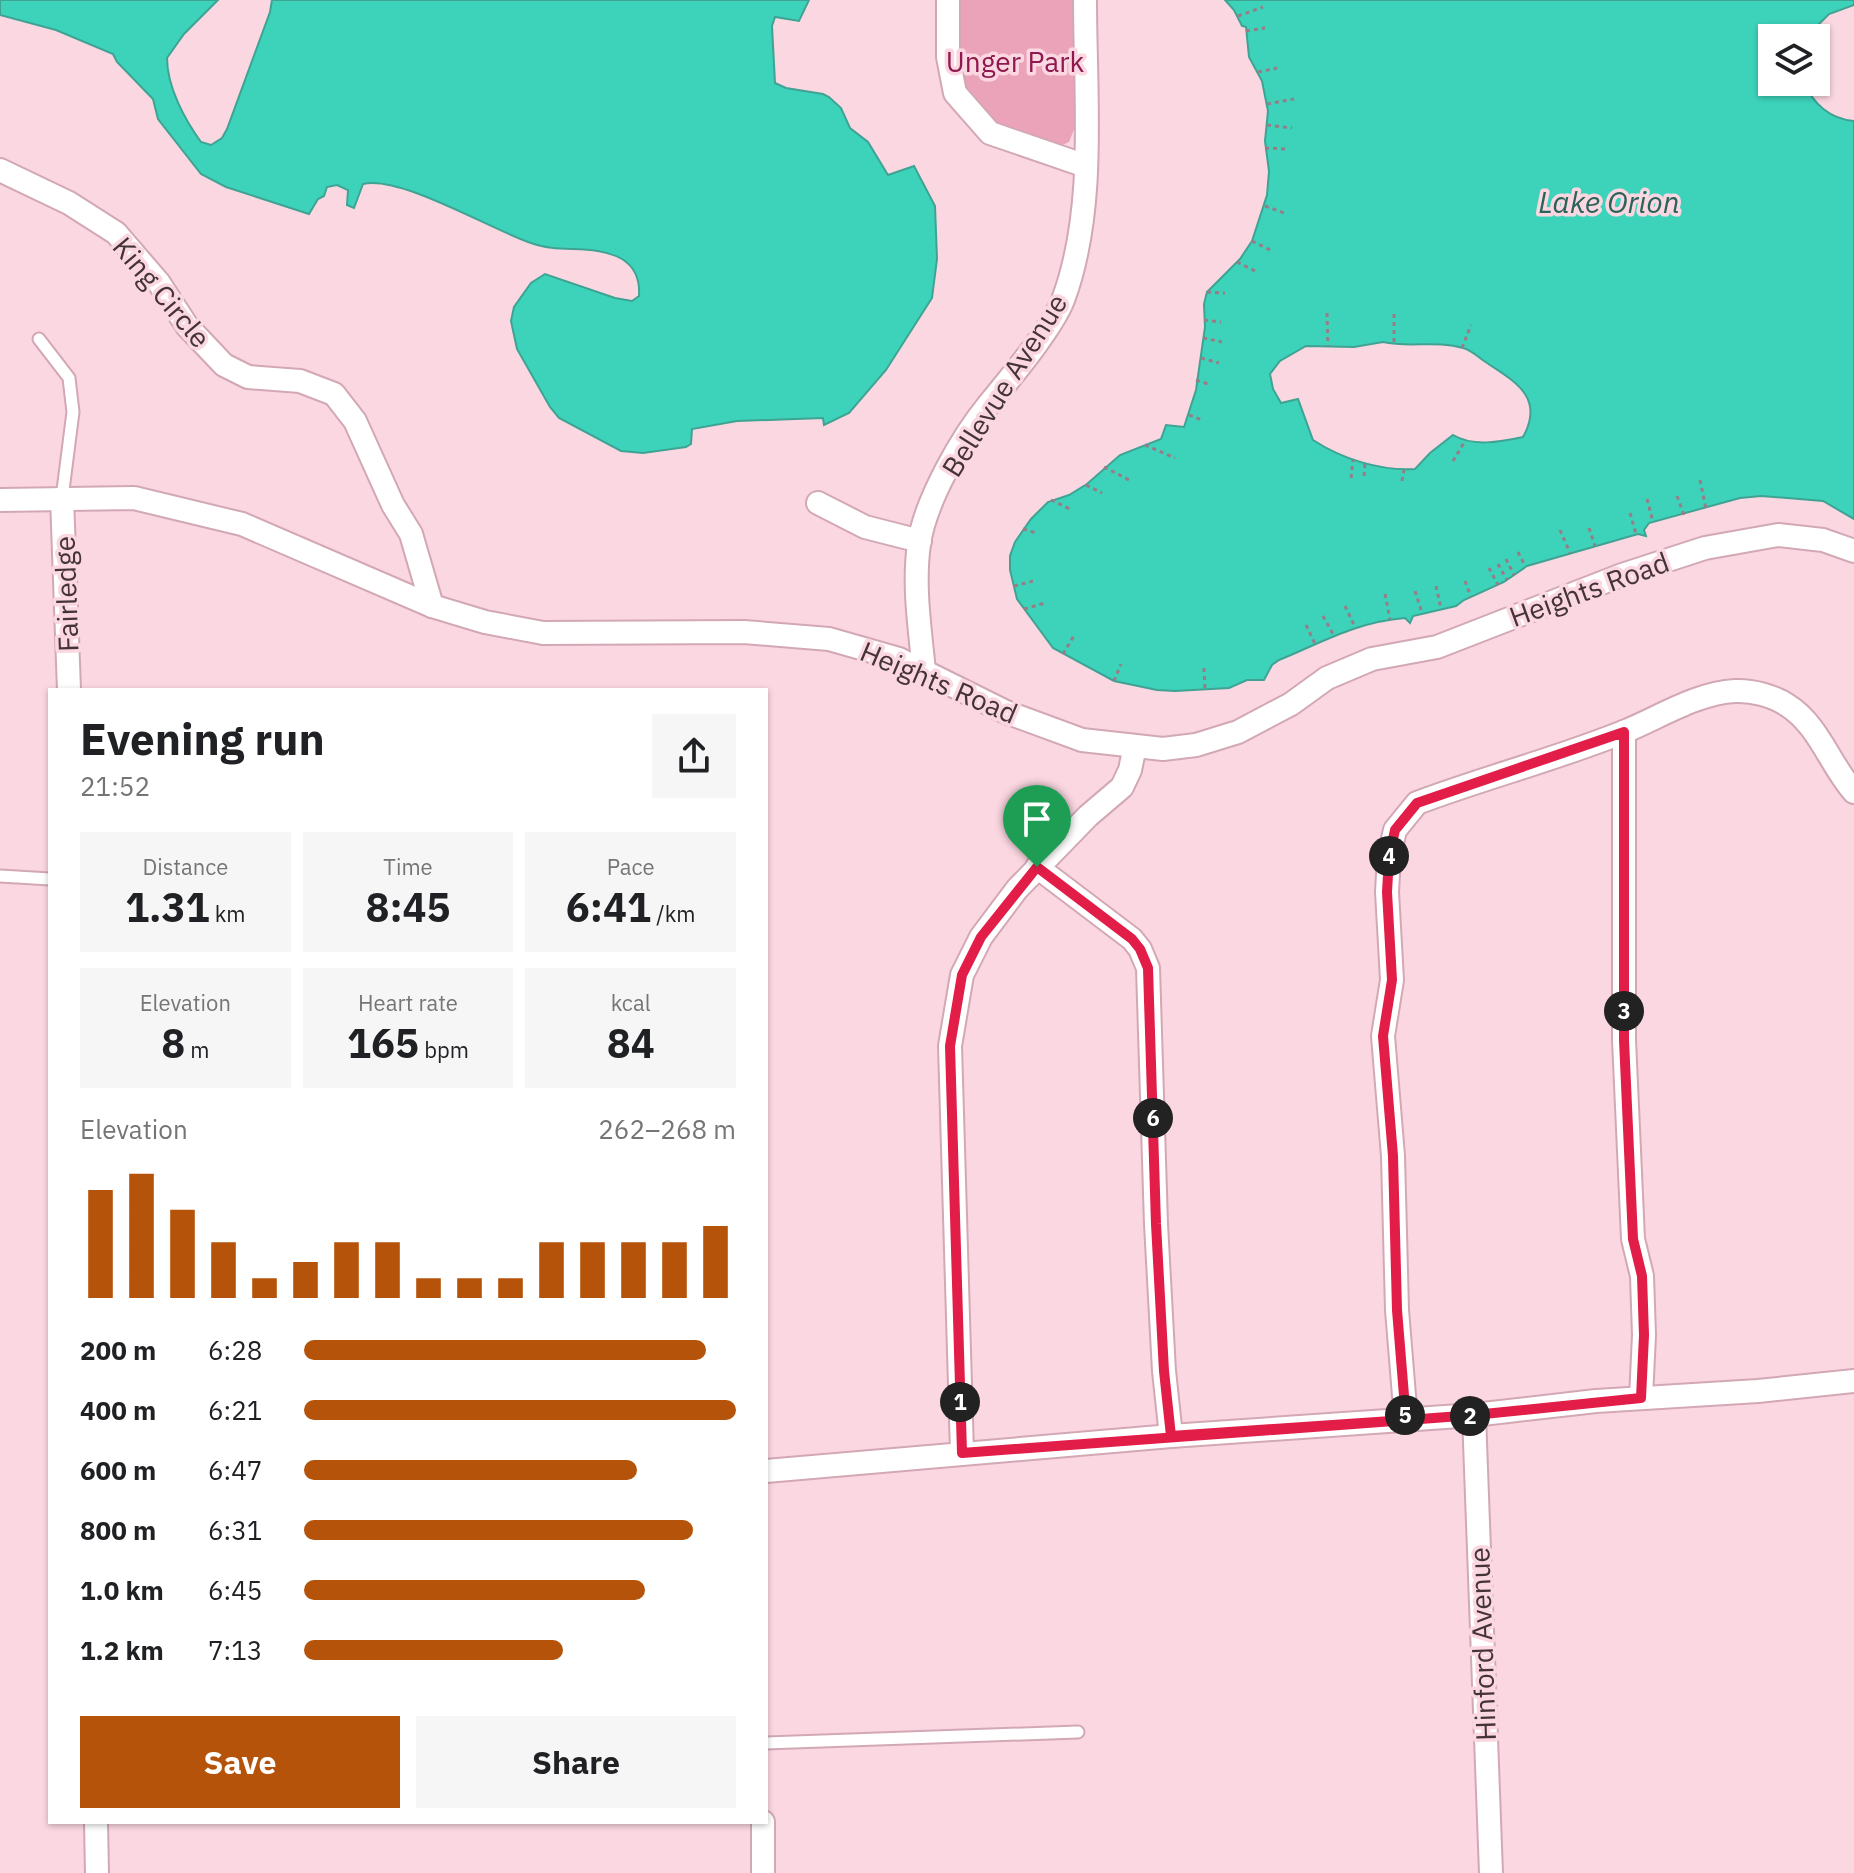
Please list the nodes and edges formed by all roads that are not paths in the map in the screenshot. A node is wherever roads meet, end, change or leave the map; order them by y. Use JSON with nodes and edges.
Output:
{"nodes":[{"id":1,"x":948,"y":0,"type":"edge"},
{"id":2,"x":1085,"y":0,"type":"edge"},
{"id":3,"x":1086,"y":166,"type":"junction"},
{"id":4,"x":0,"y":170,"type":"edge"},
{"id":5,"x":39,"y":339,"type":"dead end"},
{"id":6,"x":62,"y":498,"type":"junction"},
{"id":7,"x":0,"y":500,"type":"edge"},
{"id":8,"x":818,"y":503,"type":"dead end"},
{"id":9,"x":920,"y":541,"type":"junction"},
{"id":10,"x":1854,"y":551,"type":"edge"},
{"id":11,"x":432,"y":606,"type":"junction"},
{"id":12,"x":924,"y":671,"type":"junction"},
{"id":13,"x":69,"y":688,"type":"edge"},
{"id":14,"x":1624,"y":732,"type":"junction"},
{"id":15,"x":1135,"y":746,"type":"junction"},
{"id":16,"x":1854,"y":792,"type":"edge"},
{"id":17,"x":1037,"y":867,"type":"junction"},
{"id":18,"x":0,"y":876,"type":"edge"},
{"id":19,"x":48,"y":879,"type":"edge"},
{"id":20,"x":1854,"y":1381,"type":"edge"},
{"id":21,"x":1641,"y":1398,"type":"junction"},
{"id":22,"x":1474,"y":1415,"type":"junction"},
{"id":23,"x":1406,"y":1420,"type":"junction"},
{"id":24,"x":1171,"y":1436,"type":"junction"},
{"id":25,"x":962,"y":1453,"type":"junction"},
{"id":26,"x":768,"y":1471,"type":"edge"},
{"id":27,"x":1078,"y":1732,"type":"dead end"},
{"id":28,"x":768,"y":1743,"type":"edge"},
{"id":29,"x":96,"y":1824,"type":"edge"},
{"id":30,"x":763,"y":1824,"type":"edge"},
{"id":31,"x":97,"y":1873,"type":"edge"},
{"id":32,"x":763,"y":1873,"type":"edge"},
{"id":33,"x":1491,"y":1873,"type":"edge"}],
"edges":[{"from":1,"to":3,"type":"street"},
{"from":2,"to":3,"type":"street","name":"Bellevue Avenue"},
{"from":3,"to":9,"type":"street","name":"Bellevue Avenue"},
{"from":4,"to":11,"type":"street","name":"King Circle"},
{"from":5,"to":6,"type":"lane"},
{"from":6,"to":7,"type":"street","name":"Heights Road"},
{"from":6,"to":11,"type":"street","name":"Heights Road"},
{"from":6,"to":13,"type":"street","name":"Fairledge"},
{"from":8,"to":9,"type":"street"},
{"from":9,"to":12,"type":"street","name":"Bellevue Avenue"},
{"from":10,"to":15,"type":"street","name":"Heights Road"},
{"from":11,"to":12,"type":"street","name":"Heights Road"},
{"from":12,"to":15,"type":"street","name":"Heights Road"},
{"from":14,"to":16,"type":"street"},
{"from":14,"to":21,"type":"street"},
{"from":14,"to":23,"type":"street"},
{"from":15,"to":17,"type":"street"},
{"from":17,"to":24,"type":"street"},
{"from":17,"to":25,"type":"street"},
{"from":18,"to":19,"type":"lane"},
{"from":20,"to":21,"type":"street"},
{"from":21,"to":22,"type":"street"},
{"from":22,"to":23,"type":"street"},
{"from":22,"to":33,"type":"street","name":"Hinford Avenue"},
{"from":23,"to":24,"type":"street"},
{"from":24,"to":25,"type":"street"},
{"from":25,"to":26,"type":"street"},
{"from":27,"to":28,"type":"lane"},
{"from":29,"to":31,"type":"street"},
{"from":30,"to":32,"type":"street"}]}
